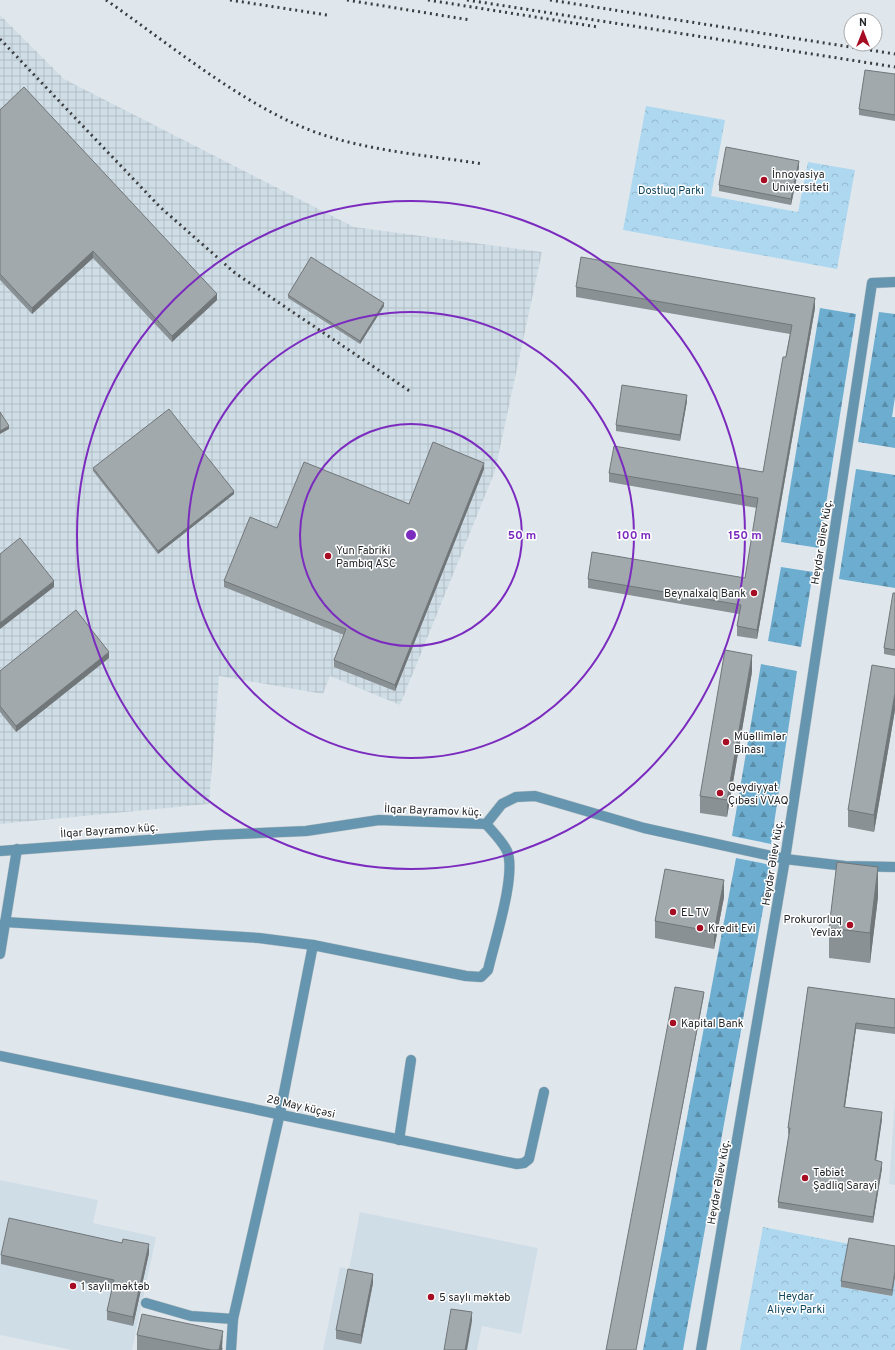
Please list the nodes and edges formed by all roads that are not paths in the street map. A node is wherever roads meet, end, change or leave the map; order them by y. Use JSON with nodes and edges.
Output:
{"nodes":[{"id":1,"x":895,"y":282,"type":"edge"},
{"id":2,"x":486,"y":824,"type":"junction"},
{"id":3,"x":16,"y":849,"type":"junction"},
{"id":4,"x":0,"y":851,"type":"edge"},
{"id":5,"x":785,"y":858,"type":"junction"},
{"id":6,"x":895,"y":867,"type":"edge"},
{"id":7,"x":5,"y":922,"type":"junction"},
{"id":8,"x":313,"y":945,"type":"junction"},
{"id":9,"x":0,"y":954,"type":"edge"},
{"id":10,"x":0,"y":1056,"type":"edge"},
{"id":11,"x":411,"y":1060,"type":"dead end"},
{"id":12,"x":544,"y":1092,"type":"dead end"},
{"id":13,"x":280,"y":1113,"type":"junction"},
{"id":14,"x":398,"y":1140,"type":"junction"},
{"id":15,"x":146,"y":1303,"type":"dead end"},
{"id":16,"x":233,"y":1320,"type":"junction"},
{"id":17,"x":231,"y":1350,"type":"edge"},
{"id":18,"x":701,"y":1350,"type":"edge"}],
"edges":[{"from":1,"to":5,"type":"street","name":"Heydər Əliev küç."},
{"from":2,"to":3,"type":"street","name":"İlqar Bayramov küç."},
{"from":2,"to":5,"type":"street","name":"İlqar Bayramov küç."},
{"from":2,"to":8,"type":"street"},
{"from":3,"to":4,"type":"street","name":"İlqar Bayramov küç."},
{"from":3,"to":7,"type":"street"},
{"from":5,"to":6,"type":"street","name":"İlqar Bayramov küç."},
{"from":5,"to":18,"type":"street","name":"Heydər Əliev küç."},
{"from":7,"to":8,"type":"street"},
{"from":7,"to":9,"type":"street"},
{"from":8,"to":13,"type":"street"},
{"from":10,"to":13,"type":"street","name":"28 May küçəsi"},
{"from":11,"to":14,"type":"street"},
{"from":12,"to":14,"type":"street","name":"28 May küçəsi"},
{"from":13,"to":14,"type":"street","name":"28 May küçəsi"},
{"from":13,"to":16,"type":"street"},
{"from":15,"to":16,"type":"street"},
{"from":16,"to":17,"type":"street"}]}
